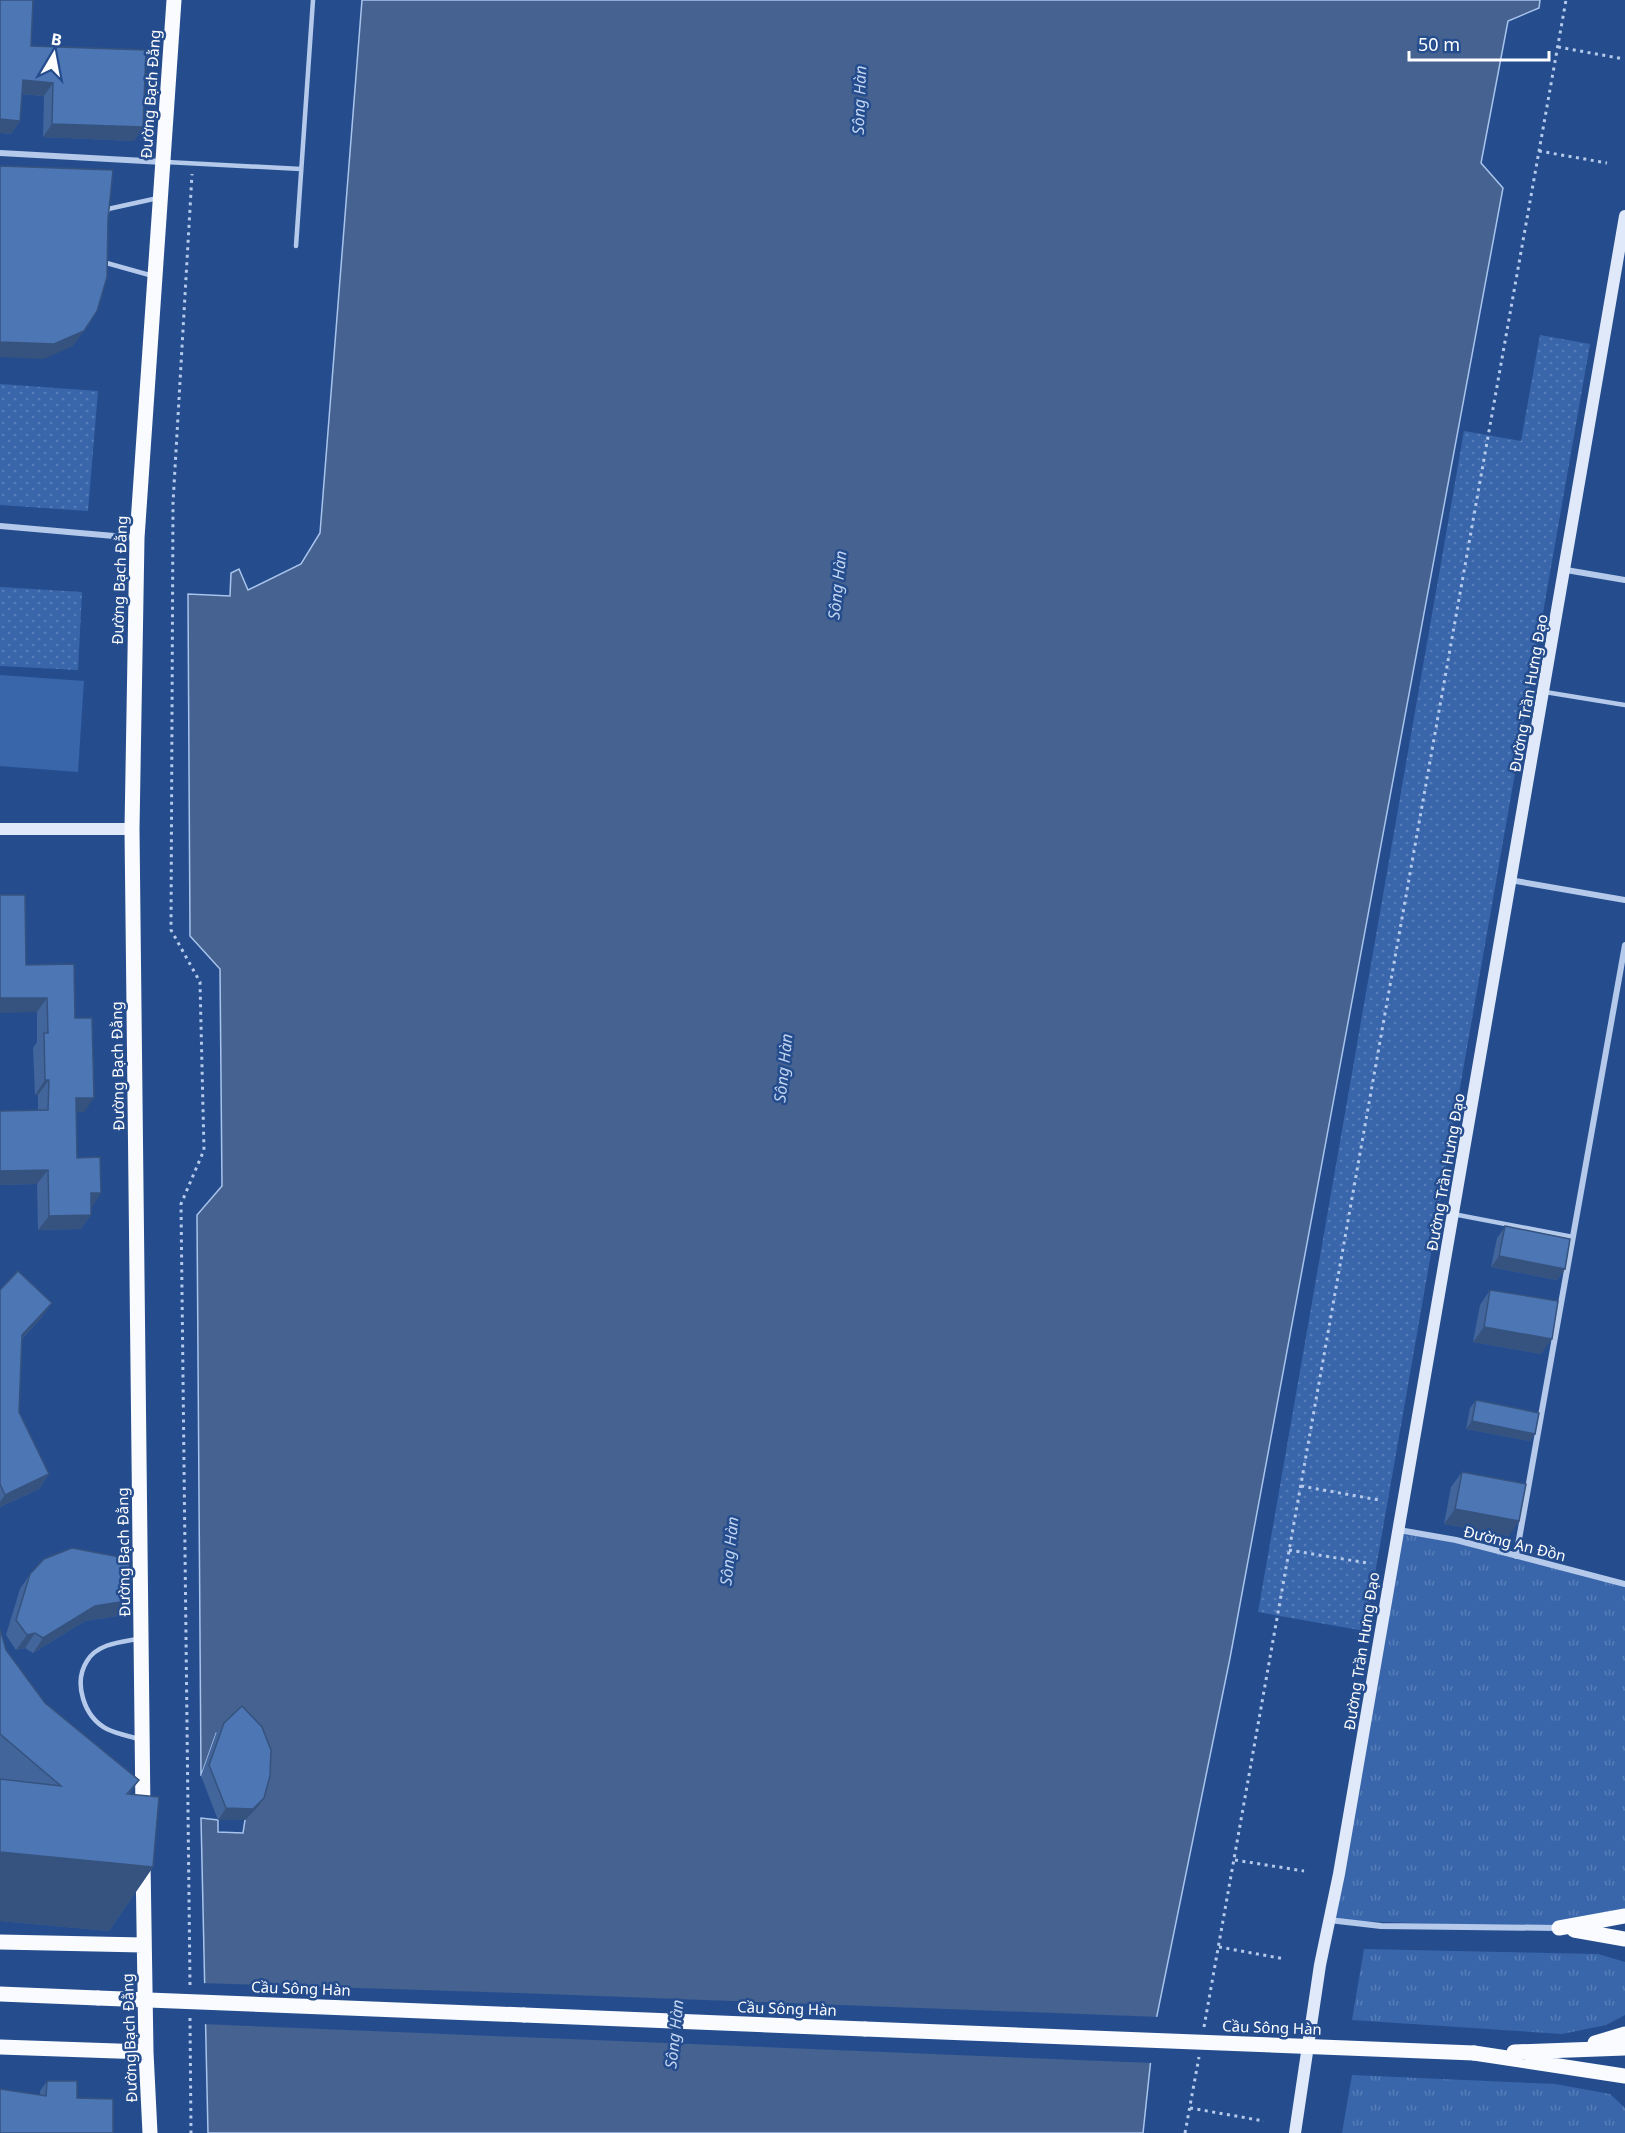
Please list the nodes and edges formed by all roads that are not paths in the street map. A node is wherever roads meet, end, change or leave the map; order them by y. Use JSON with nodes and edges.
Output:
{"nodes":[{"id":1,"x":174,"y":0,"type":"edge"},
{"id":2,"x":313,"y":0,"type":"edge"},
{"id":3,"x":0,"y":153,"type":"edge"},
{"id":4,"x":164,"y":162,"type":"junction"},
{"id":5,"x":302,"y":170,"type":"junction"},
{"id":6,"x":161,"y":197,"type":"junction"},
{"id":7,"x":1625,"y":216,"type":"edge"},
{"id":8,"x":106,"y":217,"type":"edge"},
{"id":9,"x":296,"y":246,"type":"dead end"},
{"id":10,"x":103,"y":253,"type":"edge"},
{"id":11,"x":155,"y":277,"type":"junction"},
{"id":12,"x":0,"y":526,"type":"edge"},
{"id":13,"x":137,"y":538,"type":"junction"},
{"id":14,"x":1566,"y":570,"type":"junction"},
{"id":15,"x":1625,"y":580,"type":"edge"},
{"id":16,"x":1543,"y":692,"type":"junction"},
{"id":17,"x":1625,"y":705,"type":"edge"},
{"id":18,"x":0,"y":829,"type":"edge"},
{"id":19,"x":132,"y":829,"type":"junction"},
{"id":20,"x":1509,"y":880,"type":"junction"},
{"id":21,"x":1625,"y":900,"type":"edge"},
{"id":22,"x":1625,"y":945,"type":"edge"},
{"id":23,"x":1453,"y":1214,"type":"junction"},
{"id":24,"x":1573,"y":1237,"type":"junction"},
{"id":25,"x":1398,"y":1530,"type":"junction"},
{"id":26,"x":1516,"y":1556,"type":"junction"},
{"id":27,"x":1625,"y":1584,"type":"edge"},
{"id":28,"x":142,"y":1638,"type":"junction"},
{"id":29,"x":142,"y":1741,"type":"junction"},
{"id":30,"x":143,"y":1824,"type":"edge"},
{"id":31,"x":143,"y":1848,"type":"edge"},
{"id":32,"x":1625,"y":1916,"type":"edge"},
{"id":33,"x":1329,"y":1920,"type":"junction"},
{"id":34,"x":1559,"y":1928,"type":"junction"},
{"id":35,"x":1625,"y":1939,"type":"edge"},
{"id":36,"x":0,"y":1942,"type":"edge"},
{"id":37,"x":143,"y":1945,"type":"junction"},
{"id":38,"x":0,"y":1994,"type":"edge"},
{"id":39,"x":1625,"y":2034,"type":"edge"},
{"id":40,"x":0,"y":2047,"type":"edge"},
{"id":41,"x":1625,"y":2048,"type":"edge"},
{"id":42,"x":1563,"y":2050,"type":"junction"},
{"id":43,"x":146,"y":2052,"type":"junction"},
{"id":44,"x":1474,"y":2053,"type":"junction"},
{"id":45,"x":1580,"y":2069,"type":"junction"},
{"id":46,"x":1625,"y":2076,"type":"edge"},
{"id":47,"x":1625,"y":2085,"type":"edge"},
{"id":48,"x":150,"y":2133,"type":"edge"},
{"id":49,"x":1295,"y":2133,"type":"edge"}],
"edges":[{"from":1,"to":4,"type":"main road","name":"Đường Bạch Đằng"},
{"from":2,"to":5,"type":"lane"},
{"from":3,"to":4,"type":"street"},
{"from":4,"to":5,"type":"lane"},
{"from":4,"to":6,"type":"main road","name":"Đường Bạch Đằng"},
{"from":5,"to":9,"type":"lane"},
{"from":6,"to":8,"type":"lane"},
{"from":6,"to":11,"type":"main road","name":"Đường Bạch Đằng"},
{"from":7,"to":14,"type":"main road","name":"Đường Trần Hưng Đạo"},
{"from":10,"to":11,"type":"lane"},
{"from":11,"to":13,"type":"main road","name":"Đường Bạch Đằng"},
{"from":12,"to":13,"type":"street"},
{"from":13,"to":19,"type":"main road","name":"Đường Bạch Đằng"},
{"from":14,"to":15,"type":"street"},
{"from":14,"to":16,"type":"main road","name":"Đường Trần Hưng Đạo"},
{"from":16,"to":17,"type":"lane"},
{"from":16,"to":20,"type":"main road","name":"Đường Trần Hưng Đạo"},
{"from":18,"to":19,"type":"main road"},
{"from":19,"to":28,"type":"main road","name":"Đường Bạch Đằng"},
{"from":20,"to":21,"type":"street"},
{"from":20,"to":23,"type":"main road","name":"Đường Trần Hưng Đạo"},
{"from":22,"to":24,"type":"street"},
{"from":23,"to":24,"type":"lane"},
{"from":23,"to":25,"type":"main road","name":"Đường Trần Hưng Đạo"},
{"from":24,"to":26,"type":"street"},
{"from":25,"to":26,"type":"street","name":"Đường An Đồn"},
{"from":25,"to":33,"type":"main road","name":"Đường Trần Hưng Đạo"},
{"from":26,"to":27,"type":"street","name":"Đường An Đồn"},
{"from":28,"to":29,"type":"main road","name":"Đường Bạch Đằng"},
{"from":28,"to":29,"type":"lane"},
{"from":29,"to":30,"type":"main road","name":"Đường Bạch Đằng"},
{"from":31,"to":37,"type":"main road","name":"Đường Bạch Đằng"},
{"from":32,"to":34,"type":"main road"},
{"from":33,"to":34,"type":"street"},
{"from":33,"to":49,"type":"main road","name":"Đường Trần Hưng Đạo"},
{"from":34,"to":35,"type":"main road"},
{"from":36,"to":37,"type":"main road"},
{"from":37,"to":43,"type":"main road","name":"Đường Bạch Đằng"},
{"from":38,"to":44,"type":"main road","name":"Cầu Sông Hàn","bridge":true},
{"from":39,"to":42,"type":"main road"},
{"from":40,"to":43,"type":"main road"},
{"from":41,"to":42,"type":"main road","name":"Cầu Sông Hàn"},
{"from":42,"to":44,"type":"main road","name":"Cầu Sông Hàn"},
{"from":43,"to":48,"type":"main road","name":"Đường Bạch Đằng"},
{"from":44,"to":45,"type":"main road","name":"Cầu Sông Hàn"},
{"from":45,"to":46,"type":"main road","name":"Cầu Sông Hàn"},
{"from":45,"to":47,"type":"main road"}]}
